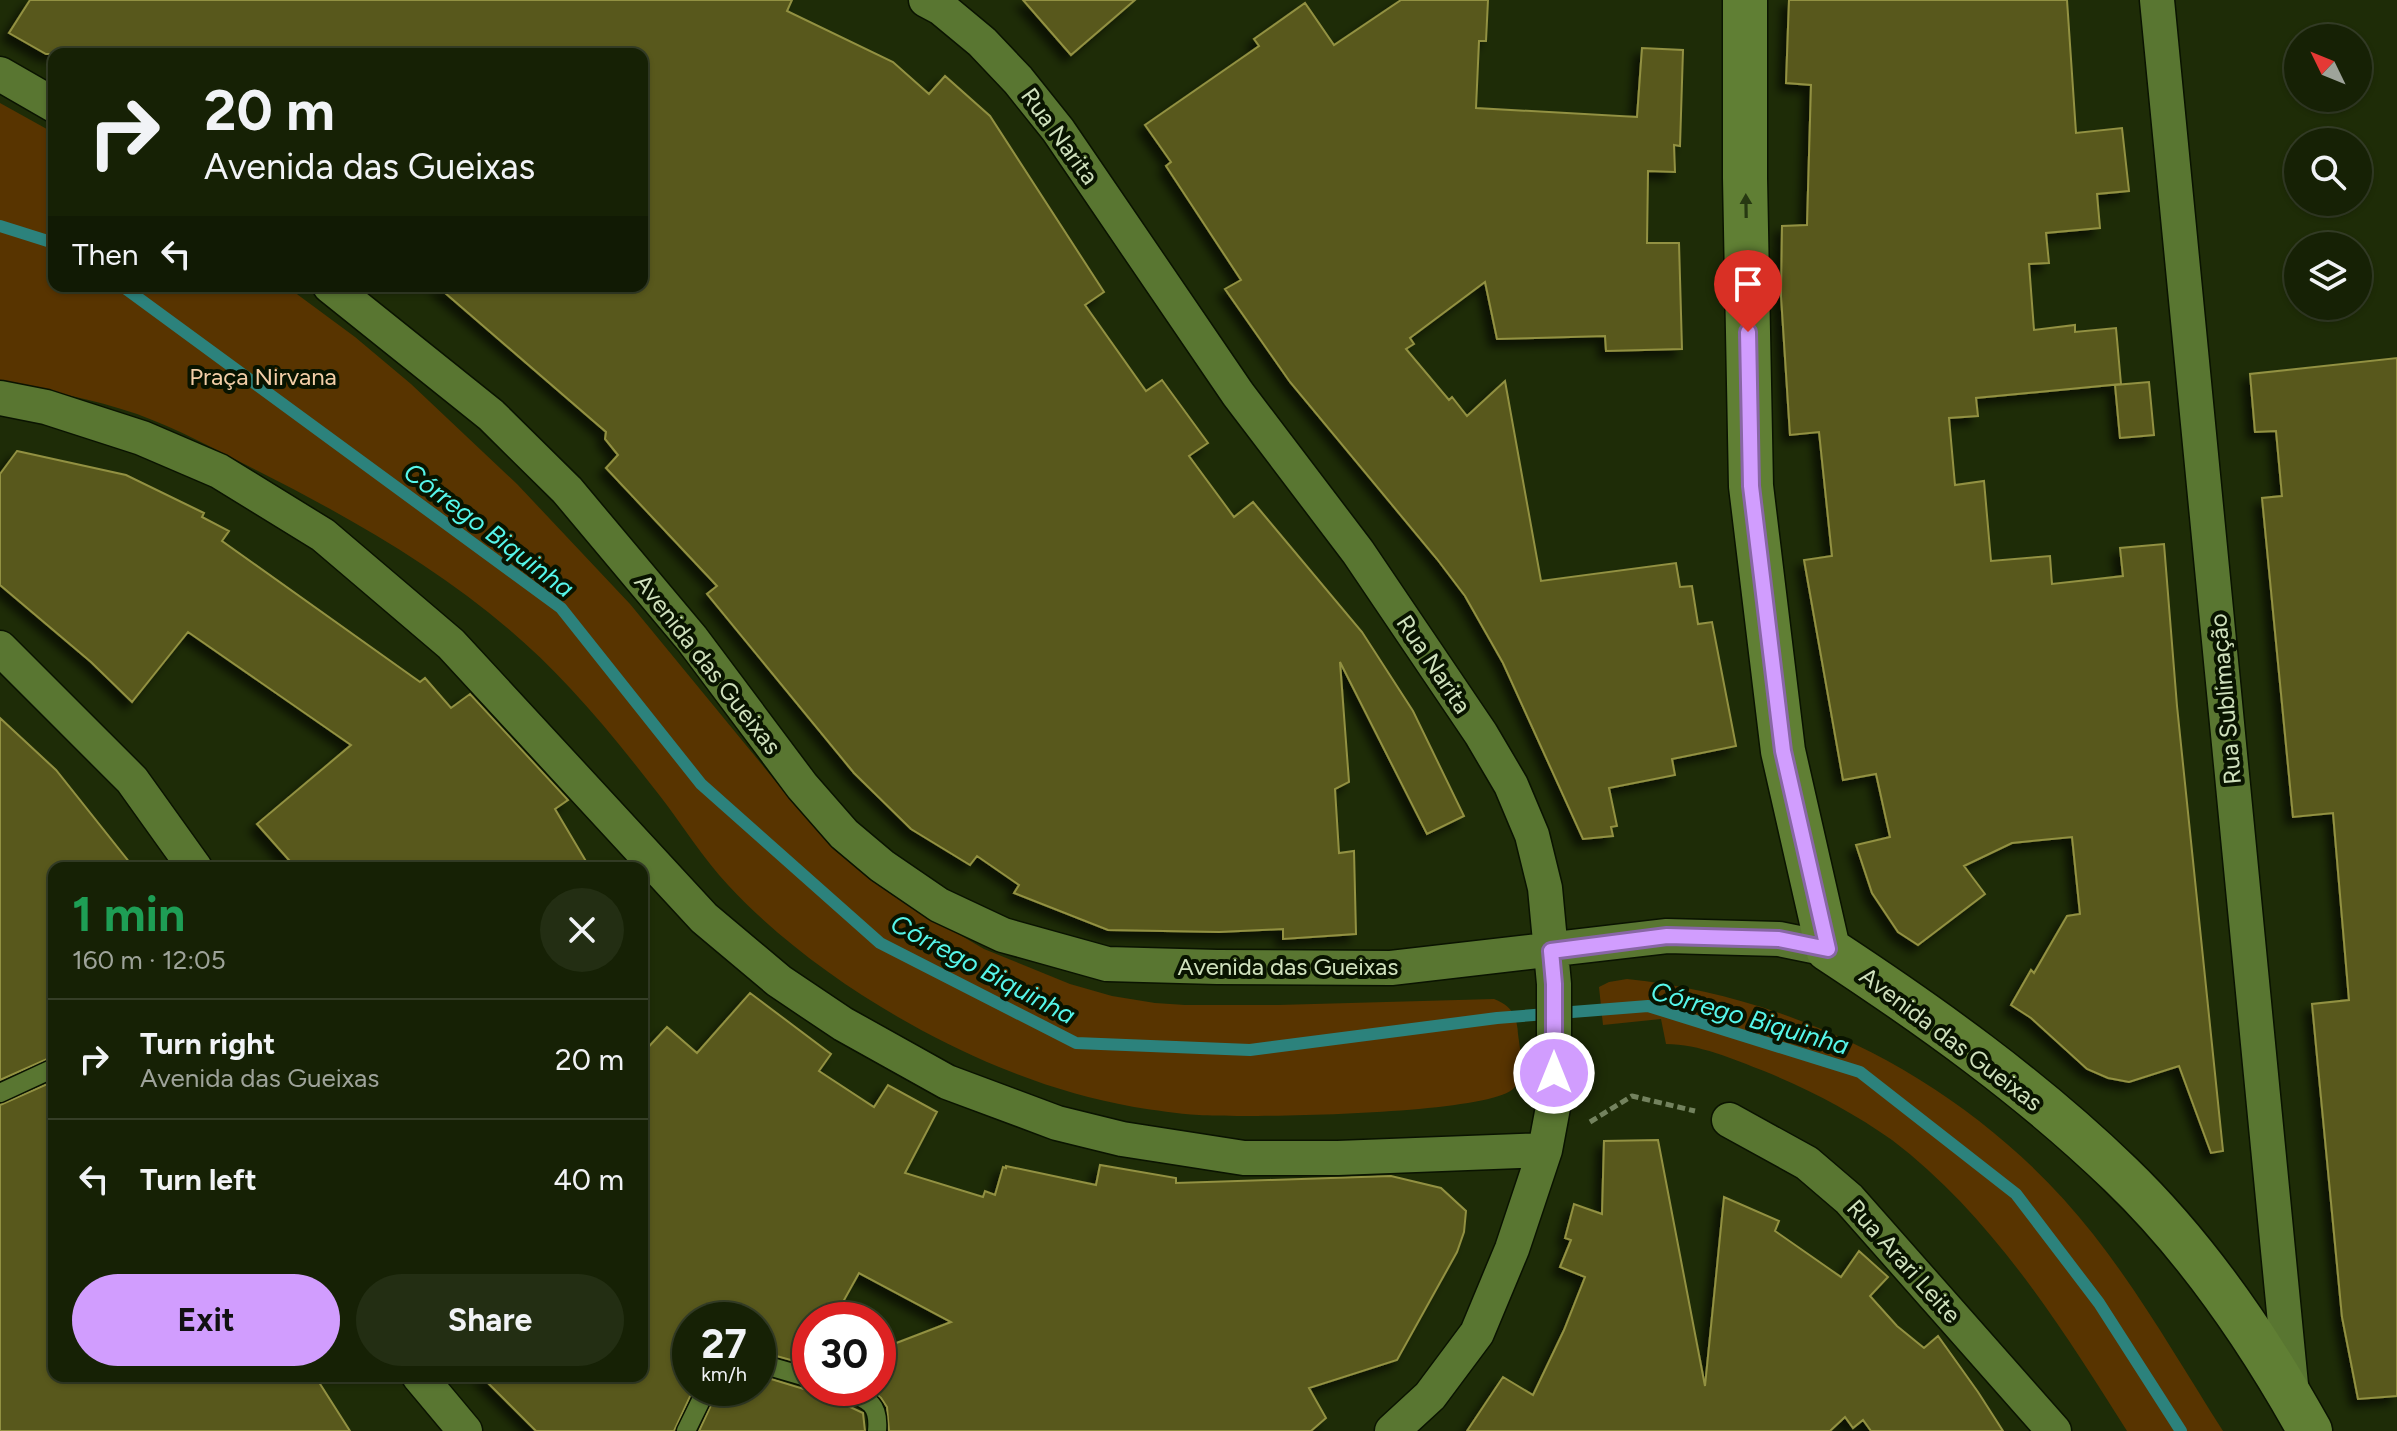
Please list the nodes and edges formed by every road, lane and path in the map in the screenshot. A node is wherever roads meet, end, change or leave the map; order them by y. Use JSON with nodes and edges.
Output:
{"nodes":[{"id":1,"x":926,"y":0,"type":"edge"},
{"id":2,"x":1745,"y":0,"type":"edge"},
{"id":3,"x":2157,"y":0,"type":"edge"},
{"id":4,"x":0,"y":74,"type":"edge"},
{"id":5,"x":48,"y":102,"type":"edge"},
{"id":6,"x":337,"y":292,"type":"edge"},
{"id":7,"x":0,"y":398,"type":"edge"},
{"id":8,"x":0,"y":648,"type":"edge"},
{"id":9,"x":191,"y":862,"type":"edge"},
{"id":10,"x":1828,"y":949,"type":"junction"},
{"id":11,"x":1553,"y":967,"type":"junction"},
{"id":12,"x":48,"y":1071,"type":"edge"},
{"id":13,"x":0,"y":1093,"type":"edge"},
{"id":14,"x":1729,"y":1120,"type":"joint"},
{"id":15,"x":1545,"y":1150,"type":"junction"},
{"id":16,"x":424,"y":1382,"type":"edge"},
{"id":17,"x":698,"y":1406,"type":"edge"},
{"id":18,"x":874,"y":1406,"type":"edge"},
{"id":19,"x":2301,"y":1415,"type":"edge"},
{"id":20,"x":1395,"y":1430,"type":"edge"},
{"id":21,"x":465,"y":1431,"type":"edge"},
{"id":22,"x":686,"y":1431,"type":"edge"},
{"id":23,"x":877,"y":1431,"type":"edge"},
{"id":24,"x":2054,"y":1431,"type":"edge"}],
"edges":[{"from":1,"to":11,"type":"street","name":"Rua Narita"},
{"from":10,"to":2,"type":"street","one_way":true},
{"from":3,"to":19,"type":"street","name":"Rua Sublimação"},
{"from":4,"to":5,"type":"street"},
{"from":6,"to":11,"type":"street","name":"Avenida das Gueixas"},
{"from":7,"to":15,"type":"street"},
{"from":8,"to":9,"type":"street"},
{"from":10,"to":11,"type":"street","name":"Avenida das Gueixas"},
{"from":10,"to":19,"type":"street","name":"Avenida das Gueixas"},
{"from":11,"to":15,"type":"street","name":"Rua Narita"},
{"from":12,"to":13,"type":"lane"},
{"from":14,"to":15,"type":"path"},
{"from":14,"to":24,"type":"street","name":"Rua Arari Leite"},
{"from":15,"to":20,"type":"street","name":"Rua Narita"},
{"from":16,"to":21,"type":"street"},
{"from":17,"to":22,"type":"lane"},
{"from":18,"to":23,"type":"lane"}]}
